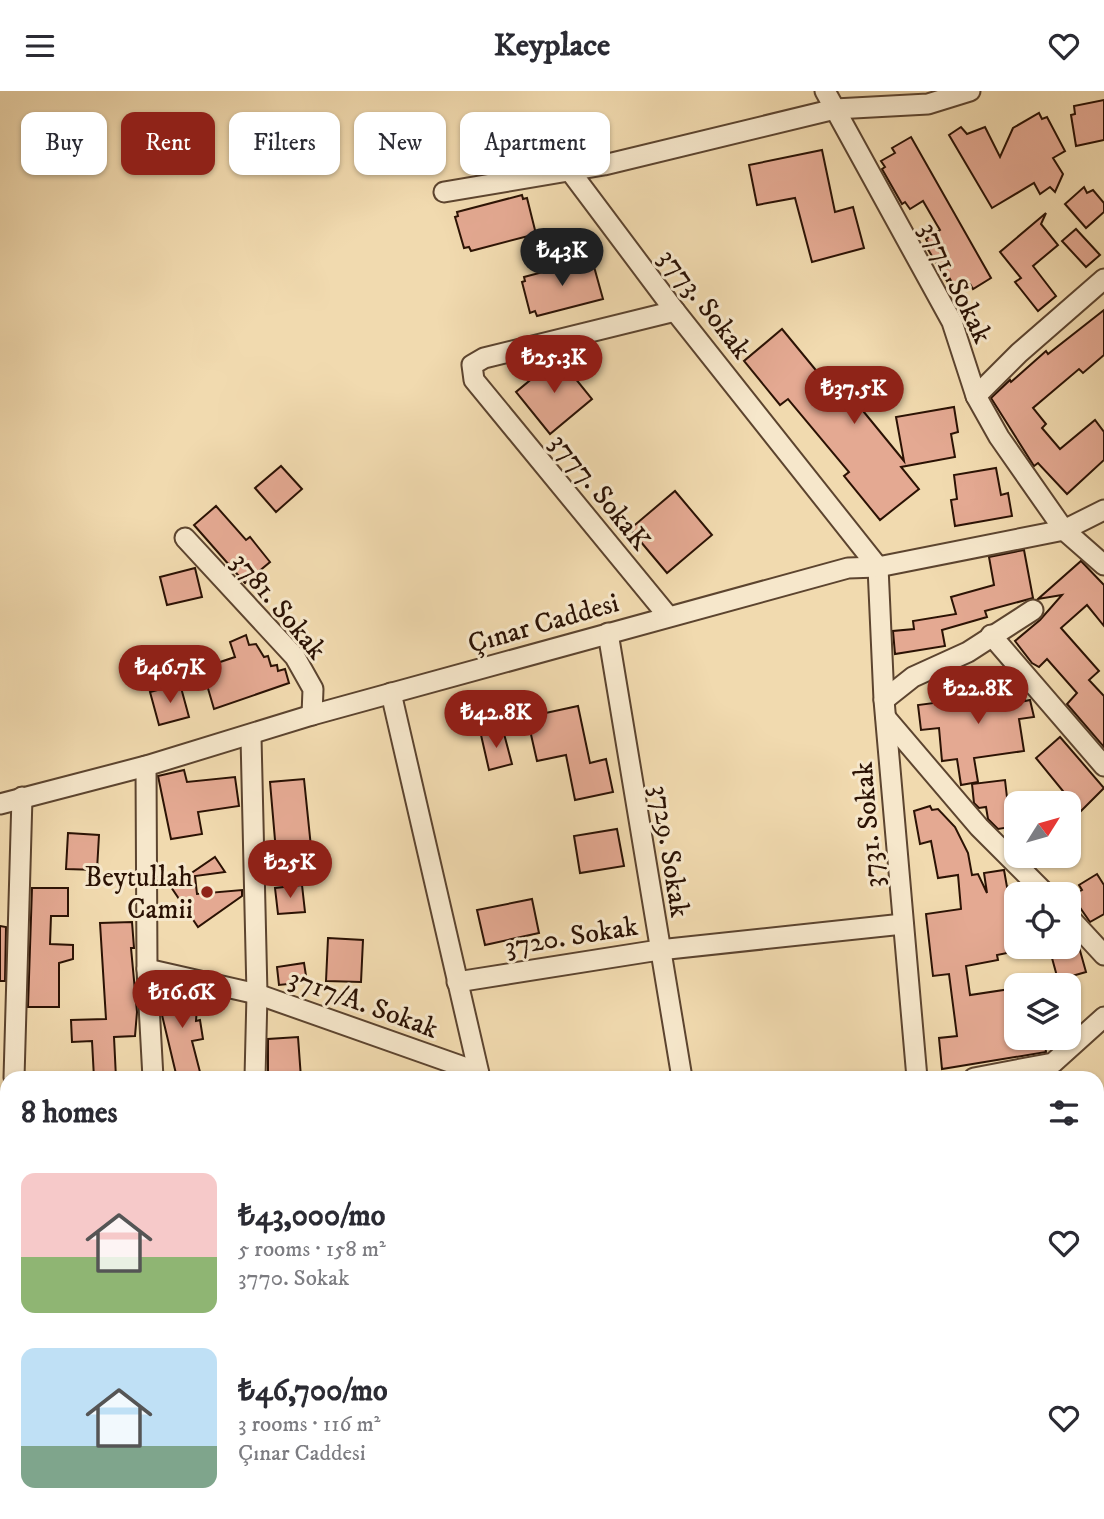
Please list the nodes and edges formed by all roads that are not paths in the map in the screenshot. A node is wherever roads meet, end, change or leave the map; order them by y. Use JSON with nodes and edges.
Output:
{"nodes":[{"id":1,"x":824,"y":91,"type":"edge"},
{"id":2,"x":970,"y":91,"type":"edge"},
{"id":3,"x":835,"y":109,"type":"junction"},
{"id":4,"x":610,"y":162,"type":"edge"},
{"id":5,"x":546,"y":175,"type":"edge"},
{"id":6,"x":573,"y":175,"type":"edge"},
{"id":7,"x":444,"y":192,"type":"dead end"},
{"id":8,"x":1104,"y":279,"type":"edge"},
{"id":9,"x":675,"y":311,"type":"junction"},
{"id":10,"x":976,"y":397,"type":"junction"},
{"id":11,"x":1104,"y":510,"type":"edge"},
{"id":12,"x":1064,"y":530,"type":"junction"},
{"id":13,"x":185,"y":538,"type":"dead end"},
{"id":14,"x":1104,"y":565,"type":"edge"},
{"id":15,"x":878,"y":566,"type":"junction"},
{"id":16,"x":1033,"y":610,"type":"dead end"},
{"id":17,"x":668,"y":617,"type":"junction"},
{"id":18,"x":608,"y":633,"type":"junction"},
{"id":19,"x":991,"y":635,"type":"junction"},
{"id":20,"x":391,"y":694,"type":"junction"},
{"id":21,"x":885,"y":709,"type":"junction"},
{"id":22,"x":312,"y":715,"type":"junction"},
{"id":23,"x":251,"y":737,"type":"junction"},
{"id":24,"x":146,"y":766,"type":"junction"},
{"id":25,"x":1104,"y":766,"type":"edge"},
{"id":26,"x":22,"y":797,"type":"junction"},
{"id":27,"x":0,"y":804,"type":"edge"},
{"id":28,"x":1034,"y":882,"type":"edge"},
{"id":29,"x":903,"y":924,"type":"junction"},
{"id":30,"x":1081,"y":930,"type":"edge"},
{"id":31,"x":659,"y":950,"type":"junction"},
{"id":32,"x":1104,"y":955,"type":"edge"},
{"id":33,"x":147,"y":969,"type":"junction"},
{"id":34,"x":457,"y":982,"type":"junction"},
{"id":35,"x":257,"y":993,"type":"junction"},
{"id":36,"x":1104,"y":1017,"type":"edge"},
{"id":37,"x":14,"y":1071,"type":"edge"},
{"id":38,"x":153,"y":1071,"type":"edge"},
{"id":39,"x":255,"y":1071,"type":"edge"},
{"id":40,"x":468,"y":1071,"type":"edge"},
{"id":41,"x":478,"y":1071,"type":"edge"},
{"id":42,"x":681,"y":1071,"type":"edge"},
{"id":43,"x":916,"y":1071,"type":"edge"},
{"id":44,"x":1011,"y":1071,"type":"edge"}],
"edges":[{"from":1,"to":3,"type":"street","name":"3771. Sokak"},
{"from":2,"to":3,"type":"street"},
{"from":3,"to":4,"type":"street"},
{"from":3,"to":10,"type":"street","name":"3771. Sokak"},
{"from":5,"to":7,"type":"street"},
{"from":6,"to":9,"type":"street","name":"3773. Sokak"},
{"from":8,"to":10,"type":"street"},
{"from":9,"to":15,"type":"street","name":"3773. Sokak"},
{"from":9,"to":17,"type":"street","name":"3777. SokaK"},
{"from":10,"to":12,"type":"street","name":"3771. Sokak"},
{"from":11,"to":12,"type":"street","name":"Çınar Caddesi"},
{"from":12,"to":14,"type":"street","name":"3771. Sokak"},
{"from":12,"to":15,"type":"street","name":"Çınar Caddesi"},
{"from":13,"to":22,"type":"street","name":"3781. Sokak"},
{"from":15,"to":17,"type":"street","name":"Çınar Caddesi"},
{"from":15,"to":21,"type":"street","name":"3731. Sokak"},
{"from":16,"to":19,"type":"street"},
{"from":17,"to":18,"type":"street","name":"Çınar Caddesi"},
{"from":18,"to":20,"type":"street","name":"Çınar Caddesi"},
{"from":18,"to":31,"type":"street","name":"3729. Sokak"},
{"from":19,"to":21,"type":"street"},
{"from":19,"to":25,"type":"street"},
{"from":20,"to":22,"type":"street","name":"Çınar Caddesi"},
{"from":20,"to":34,"type":"street"},
{"from":21,"to":28,"type":"street"},
{"from":21,"to":29,"type":"street","name":"3731. Sokak"},
{"from":22,"to":23,"type":"street","name":"Çınar Caddesi"},
{"from":23,"to":24,"type":"street","name":"Çınar Caddesi"},
{"from":23,"to":35,"type":"street"},
{"from":24,"to":26,"type":"street","name":"Çınar Caddesi"},
{"from":24,"to":33,"type":"street"},
{"from":26,"to":27,"type":"street","name":"Çınar Caddesi"},
{"from":26,"to":37,"type":"street"},
{"from":29,"to":31,"type":"street","name":"3720. Sokak"},
{"from":29,"to":43,"type":"street","name":"3731. Sokak"},
{"from":30,"to":32,"type":"street"},
{"from":31,"to":34,"type":"street","name":"3720. Sokak"},
{"from":31,"to":42,"type":"street","name":"3729. Sokak"},
{"from":33,"to":35,"type":"street","name":"3717/A. Sokak"},
{"from":33,"to":38,"type":"street"},
{"from":34,"to":41,"type":"street"},
{"from":35,"to":39,"type":"street"},
{"from":35,"to":40,"type":"street","name":"3717/A. Sokak"},
{"from":36,"to":44,"type":"street"}]}
